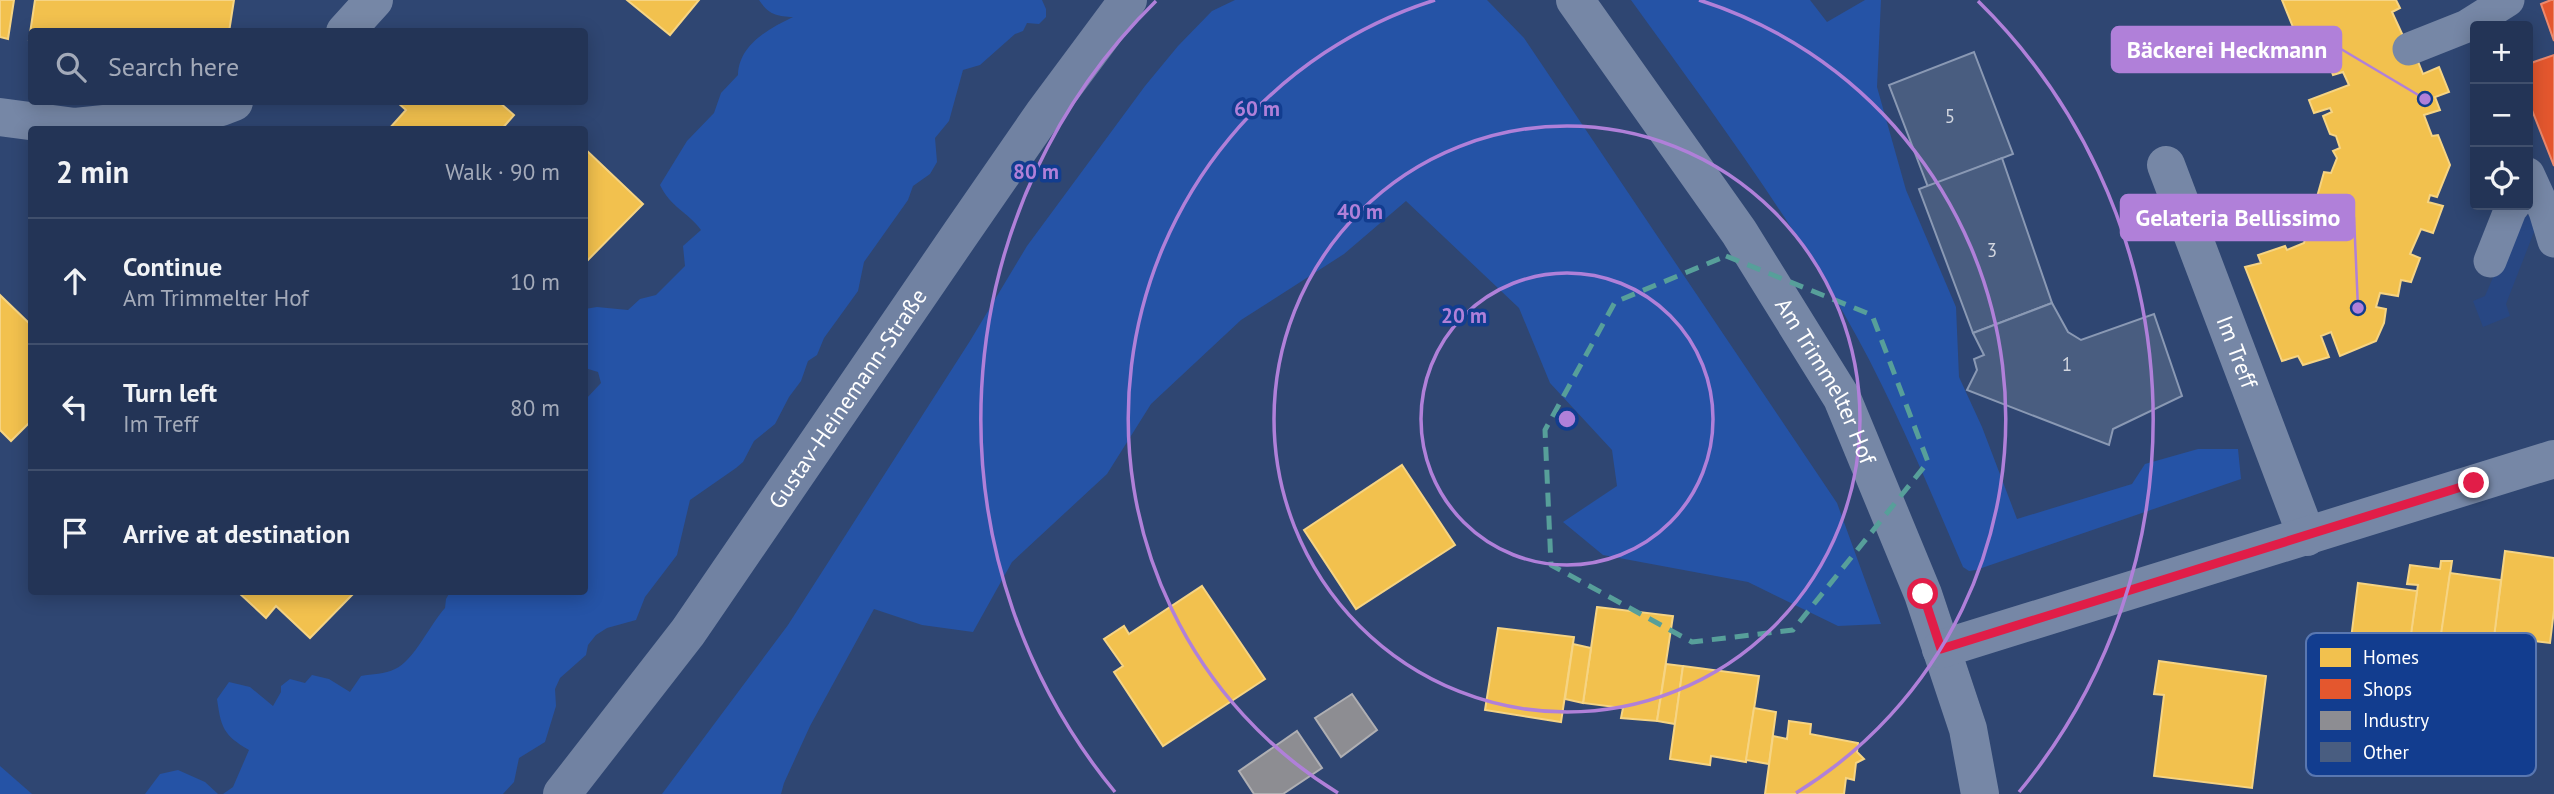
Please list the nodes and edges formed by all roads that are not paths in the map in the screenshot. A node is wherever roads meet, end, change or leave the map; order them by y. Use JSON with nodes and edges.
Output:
{"nodes":[{"id":1,"x":374,"y":0,"type":"edge"},
{"id":2,"x":2508,"y":0,"type":"edge"},
{"id":3,"x":1129,"y":2,"type":"edge"},
{"id":4,"x":1573,"y":4,"type":"edge"},
{"id":5,"x":2467,"y":24,"type":"edge"},
{"id":6,"x":349,"y":28,"type":"edge"},
{"id":7,"x":2409,"y":49,"type":"dead end"},
{"id":8,"x":226,"y":105,"type":"edge"},
{"id":9,"x":0,"y":117,"type":"edge"},
{"id":10,"x":68,"y":126,"type":"edge"},
{"id":11,"x":85,"y":126,"type":"edge"},
{"id":12,"x":2166,"y":165,"type":"dead end"},
{"id":13,"x":2537,"y":204,"type":"edge"},
{"id":14,"x":2490,"y":261,"type":"dead end"},
{"id":15,"x":2554,"y":459,"type":"edge"},
{"id":16,"x":2306,"y":537,"type":"junction"},
{"id":17,"x":1941,"y":649,"type":"junction"},
{"id":18,"x":562,"y":794,"type":"edge"},
{"id":19,"x":1980,"y":794,"type":"edge"}],
"edges":[{"from":1,"to":6,"type":"street"},
{"from":2,"to":5,"type":"street"},
{"from":3,"to":18,"type":"main road","name":"Gustav-Heinemann-Straße"},
{"from":4,"to":17,"type":"street","name":"Am Trimmelter Hof"},
{"from":5,"to":7,"type":"street"},
{"from":8,"to":11,"type":"street"},
{"from":9,"to":10,"type":"street"},
{"from":12,"to":16,"type":"street","name":"Im Treff"},
{"from":13,"to":14,"type":"street"},
{"from":15,"to":16,"type":"street"},
{"from":16,"to":17,"type":"street"},
{"from":17,"to":19,"type":"street","name":"Am Trimmelter Hof"}]}
